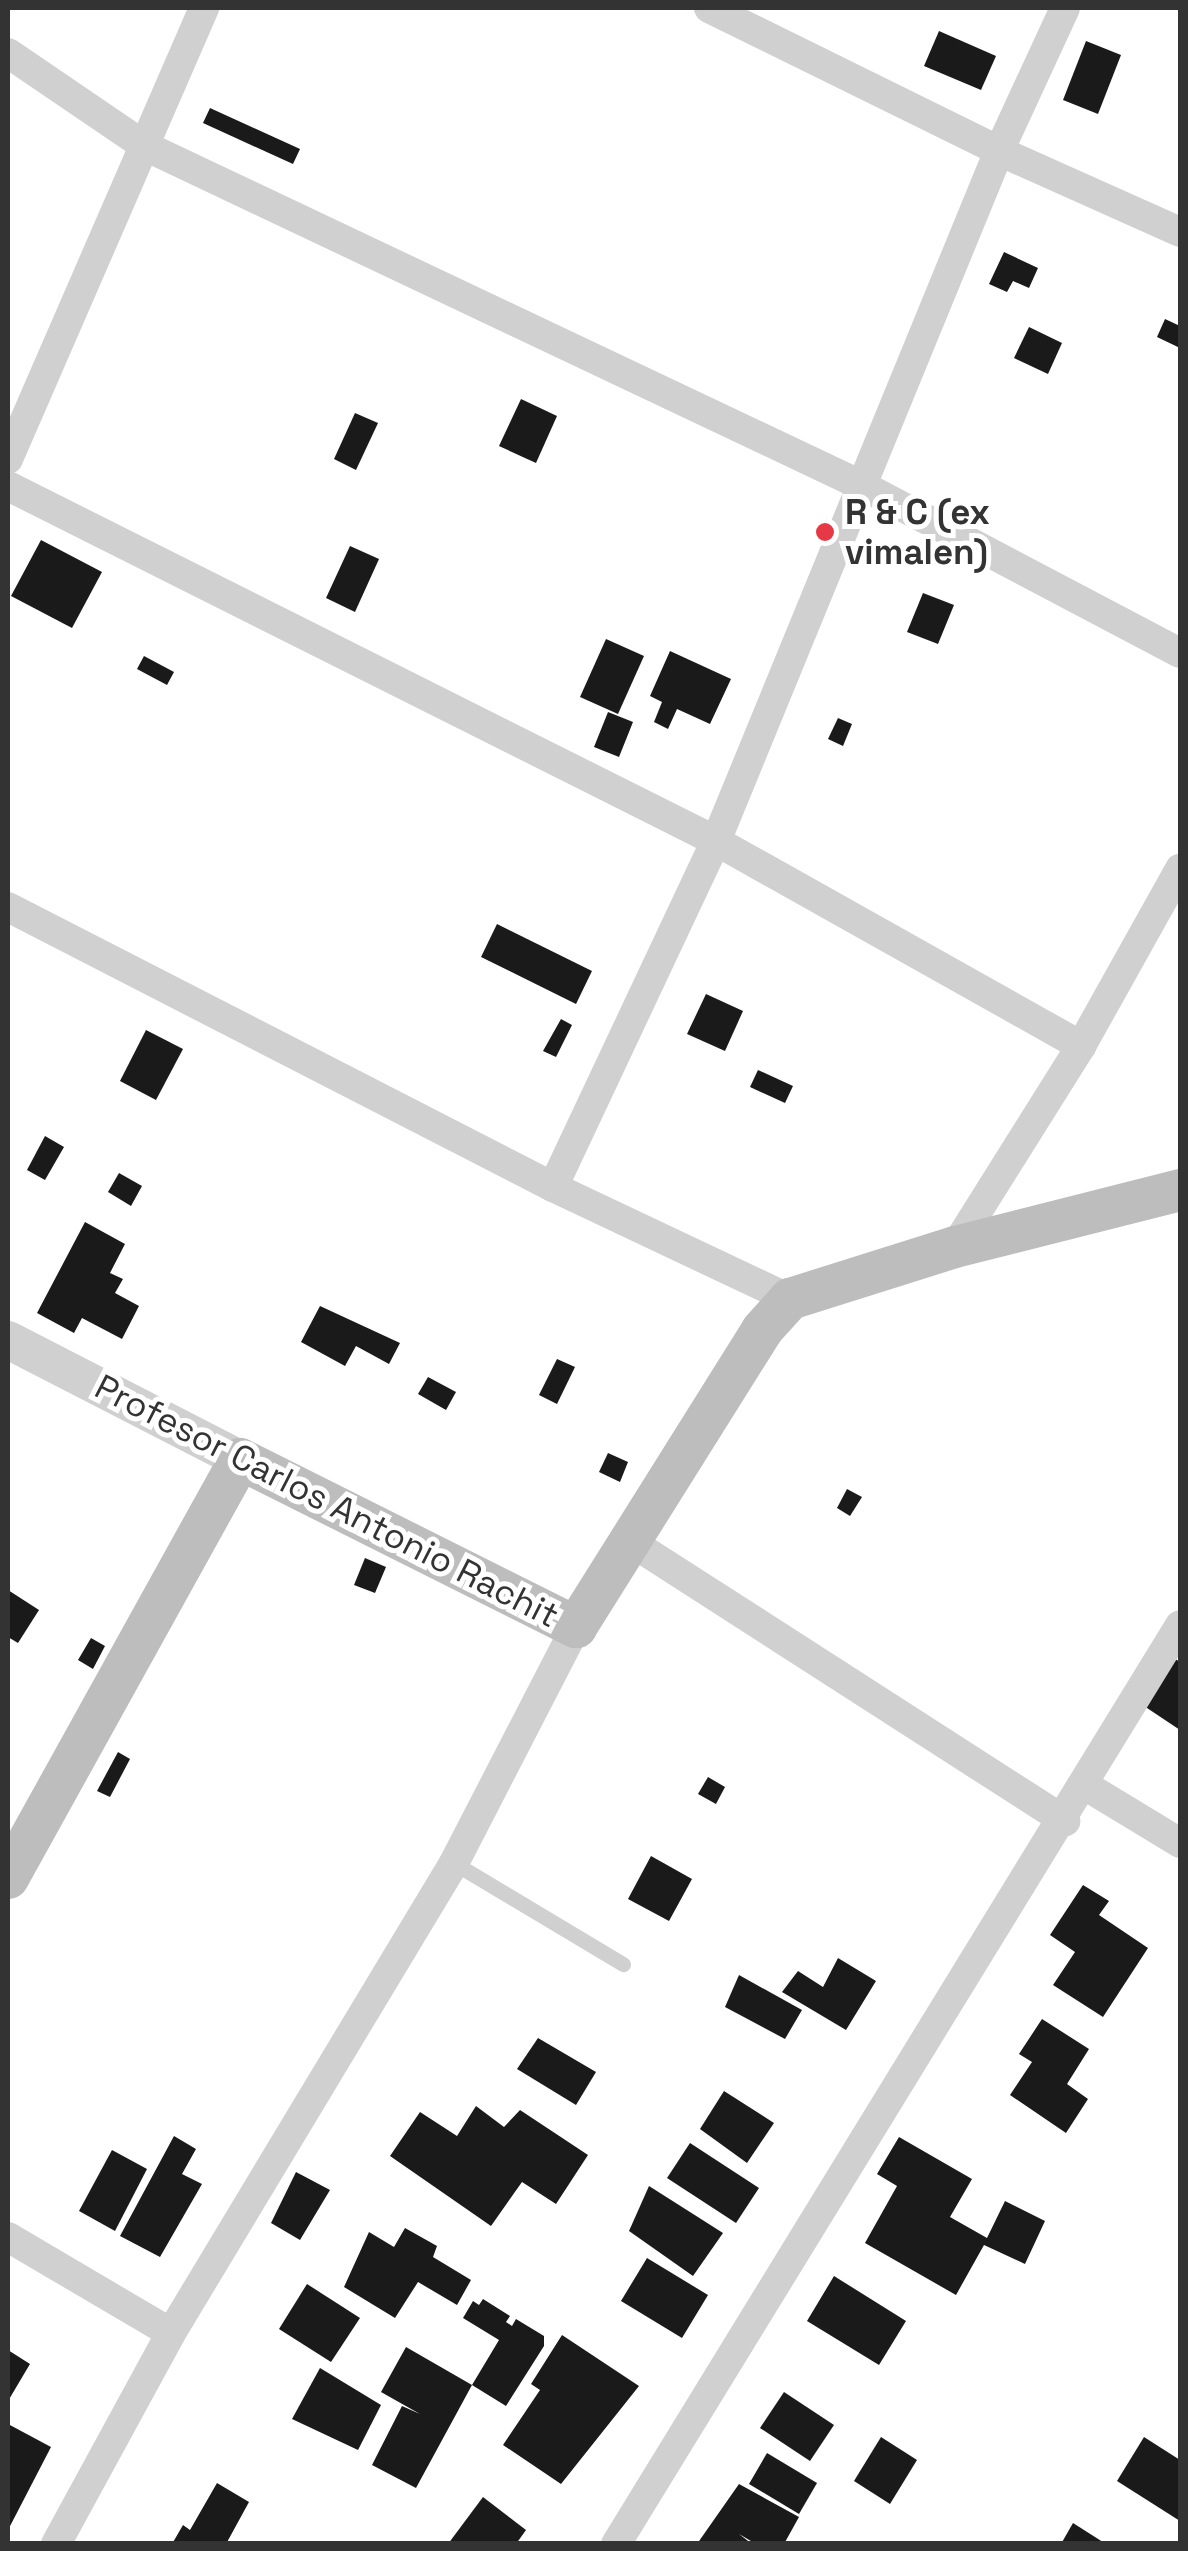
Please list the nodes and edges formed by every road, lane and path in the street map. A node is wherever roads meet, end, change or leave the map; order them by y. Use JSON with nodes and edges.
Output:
{"nodes":[{"id":1,"x":204,"y":8,"type":"edge"},
{"id":2,"x":708,"y":8,"type":"edge"},
{"id":3,"x":1064,"y":8,"type":"edge"},
{"id":4,"x":8,"y":53,"type":"edge"},
{"id":5,"x":145,"y":146,"type":"junction"},
{"id":6,"x":999,"y":152,"type":"junction"},
{"id":7,"x":1180,"y":232,"type":"edge"},
{"id":8,"x":8,"y":459,"type":"edge"},
{"id":9,"x":8,"y":486,"type":"edge"},
{"id":10,"x":866,"y":487,"type":"junction"},
{"id":11,"x":1180,"y":653,"type":"edge"},
{"id":12,"x":716,"y":842,"type":"junction"},
{"id":13,"x":1180,"y":869,"type":"edge"},
{"id":14,"x":8,"y":906,"type":"edge"},
{"id":15,"x":1081,"y":1046,"type":"junction"},
{"id":16,"x":553,"y":1187,"type":"junction"},
{"id":17,"x":1180,"y":1190,"type":"edge"},
{"id":18,"x":955,"y":1247,"type":"junction"},
{"id":19,"x":790,"y":1300,"type":"junction"},
{"id":20,"x":8,"y":1340,"type":"edge"},
{"id":21,"x":240,"y":1459,"type":"junction"},
{"id":22,"x":628,"y":1540,"type":"junction"},
{"id":23,"x":1180,"y":1625,"type":"edge"},
{"id":24,"x":576,"y":1627,"type":"junction"},
{"id":25,"x":1086,"y":1786,"type":"junction"},
{"id":26,"x":1064,"y":1821,"type":"junction"},
{"id":27,"x":1180,"y":1843,"type":"edge"},
{"id":28,"x":454,"y":1863,"type":"junction"},
{"id":29,"x":8,"y":1878,"type":"edge"},
{"id":30,"x":623,"y":1964,"type":"dead end"},
{"id":31,"x":8,"y":2237,"type":"edge"},
{"id":32,"x":171,"y":2333,"type":"junction"},
{"id":33,"x":56,"y":2544,"type":"edge"},
{"id":34,"x":616,"y":2544,"type":"edge"}],
"edges":[{"from":1,"to":5,"type":"street"},
{"from":2,"to":6,"type":"street"},
{"from":3,"to":6,"type":"street"},
{"from":4,"to":5,"type":"street"},
{"from":5,"to":8,"type":"street"},
{"from":5,"to":10,"type":"street"},
{"from":6,"to":7,"type":"street"},
{"from":6,"to":10,"type":"street"},
{"from":9,"to":12,"type":"street"},
{"from":10,"to":11,"type":"street"},
{"from":10,"to":12,"type":"street"},
{"from":12,"to":15,"type":"street"},
{"from":12,"to":16,"type":"street"},
{"from":13,"to":15,"type":"street"},
{"from":14,"to":16,"type":"street"},
{"from":15,"to":18,"type":"street"},
{"from":16,"to":19,"type":"street"},
{"from":17,"to":18,"type":"main road"},
{"from":18,"to":19,"type":"main road"},
{"from":19,"to":22,"type":"main road","name":"Profesor Carlos Antonio Rachit"},
{"from":20,"to":21,"type":"street","name":"Profesor Carlos Antonio Rachit"},
{"from":21,"to":24,"type":"main road","name":"Profesor Carlos Antonio Rachit"},
{"from":21,"to":29,"type":"main road"},
{"from":22,"to":24,"type":"main road","name":"Profesor Carlos Antonio Rachit"},
{"from":22,"to":26,"type":"street"},
{"from":23,"to":25,"type":"street"},
{"from":24,"to":28,"type":"street"},
{"from":25,"to":26,"type":"street"},
{"from":25,"to":27,"type":"street"},
{"from":26,"to":34,"type":"street"},
{"from":28,"to":30,"type":"lane"},
{"from":28,"to":32,"type":"street"},
{"from":31,"to":32,"type":"street"},
{"from":32,"to":33,"type":"street"}]}
